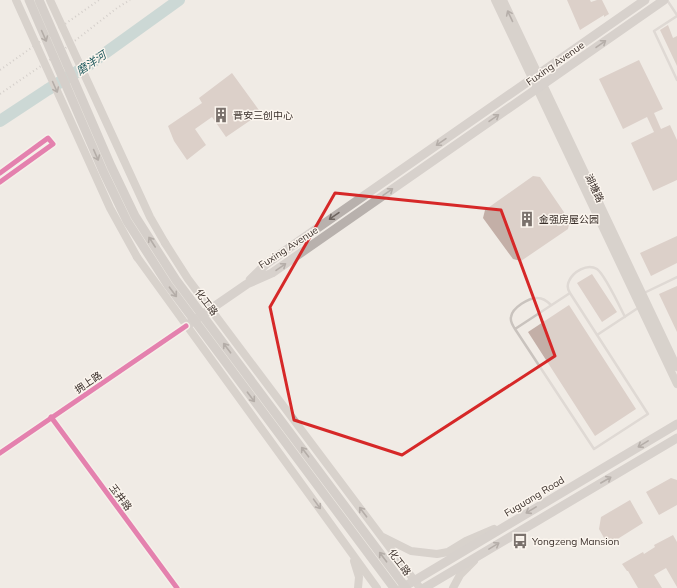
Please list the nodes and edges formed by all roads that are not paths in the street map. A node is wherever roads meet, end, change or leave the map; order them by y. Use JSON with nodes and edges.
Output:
{"nodes":[{"id":1,"x":16,"y":0,"type":"edge"},
{"id":2,"x":28,"y":0,"type":"edge"},
{"id":3,"x":39,"y":0,"type":"edge"},
{"id":4,"x":50,"y":0,"type":"edge"},
{"id":5,"x":495,"y":0,"type":"edge"},
{"id":6,"x":503,"y":0,"type":"edge"},
{"id":7,"x":645,"y":0,"type":"edge"},
{"id":8,"x":666,"y":0,"type":"edge"},
{"id":9,"x":677,"y":15,"type":"edge"},
{"id":10,"x":535,"y":77,"type":"junction"},
{"id":11,"x":677,"y":80,"type":"edge"},
{"id":12,"x":540,"y":87,"type":"junction"},
{"id":13,"x":0,"y":172,"type":"edge"},
{"id":14,"x":0,"y":182,"type":"edge"},
{"id":15,"x":677,"y":277,"type":"edge"},
{"id":16,"x":246,"y":284,"type":"junction"},
{"id":17,"x":570,"y":294,"type":"junction"},
{"id":18,"x":642,"y":294,"type":"junction"},
{"id":19,"x":552,"y":305,"type":"junction"},
{"id":20,"x":640,"y":307,"type":"junction"},
{"id":21,"x":211,"y":308,"type":"junction"},
{"id":22,"x":625,"y":317,"type":"junction"},
{"id":23,"x":186,"y":326,"type":"junction"},
{"id":24,"x":515,"y":329,"type":"junction"},
{"id":25,"x":597,"y":336,"type":"junction"},
{"id":26,"x":677,"y":367,"type":"edge"},
{"id":27,"x":677,"y":384,"type":"edge"},
{"id":28,"x":51,"y":417,"type":"junction"},
{"id":29,"x":677,"y":424,"type":"edge"},
{"id":30,"x":677,"y":438,"type":"edge"},
{"id":31,"x":0,"y":453,"type":"edge"},
{"id":32,"x":512,"y":522,"type":"junction"},
{"id":33,"x":380,"y":535,"type":"junction"},
{"id":34,"x":343,"y":539,"type":"junction"},
{"id":35,"x":480,"y":554,"type":"junction"},
{"id":36,"x":414,"y":580,"type":"junction"},
{"id":37,"x":177,"y":588,"type":"edge"},
{"id":38,"x":358,"y":588,"type":"edge"},
{"id":39,"x":377,"y":588,"type":"edge"},
{"id":40,"x":394,"y":588,"type":"edge"},
{"id":41,"x":402,"y":588,"type":"edge"},
{"id":42,"x":406,"y":588,"type":"edge"},
{"id":43,"x":420,"y":588,"type":"edge"},
{"id":44,"x":424,"y":588,"type":"edge"},
{"id":45,"x":453,"y":588,"type":"edge"}],
"edges":[{"from":1,"to":23,"type":"main road","one_way":true,"bridge":true},
{"from":2,"to":40,"type":"highway","name":"化工路","one_way":true,"bridge":true},
{"from":42,"to":3,"type":"highway","name":"化工路","one_way":true,"bridge":true},
{"from":4,"to":21,"type":"main road","bridge":true},
{"from":5,"to":10,"type":"main road","name":"湖塘路"},
{"from":10,"to":6,"type":"main road","name":"湖塘路","one_way":true},
{"from":7,"to":10,"type":"main road","name":"Fuxing Avenue"},
{"from":8,"to":9,"type":"lane"},
{"from":12,"to":8,"type":"main road","name":"Fuxing Avenue","one_way":true},
{"from":9,"to":11,"type":"lane"},
{"from":10,"to":12,"type":"main road","name":"湖塘路"},
{"from":10,"to":16,"type":"main road","name":"Fuxing Avenue","one_way":true},
{"from":16,"to":12,"type":"main road","name":"Fuxing Avenue","one_way":true},
{"from":12,"to":18,"type":"main road","name":"湖塘路"},
{"from":12,"to":20,"type":"main road","name":"湖塘路"},
{"from":13,"to":14,"type":"street"},
{"from":15,"to":18,"type":"lane"},
{"from":16,"to":21,"type":"main road"},
{"from":17,"to":19,"type":"lane"},
{"from":17,"to":22,"type":"lane"},
{"from":17,"to":25,"type":"lane"},
{"from":18,"to":26,"type":"main road","name":"湖塘路"},
{"from":19,"to":24,"type":"lane"},
{"from":19,"to":24,"type":"lane"},
{"from":20,"to":22,"type":"lane"},
{"from":20,"to":27,"type":"main road","name":"湖塘路"},
{"from":21,"to":23,"type":"main road"},
{"from":33,"to":21,"type":"main road","one_way":true},
{"from":22,"to":25,"type":"lane"},
{"from":23,"to":28,"type":"street","name":"拥上路"},
{"from":23,"to":34,"type":"main road","one_way":true},
{"from":24,"to":25,"type":"lane"},
{"from":28,"to":31,"type":"street","name":"拥上路"},
{"from":28,"to":37,"type":"street","name":"玉井路"},
{"from":29,"to":32,"type":"main road","name":"Fuguang Road","one_way":true},
{"from":35,"to":30,"type":"main road","one_way":true},
{"from":32,"to":33,"type":"main road"},
{"from":32,"to":36,"type":"main road","name":"Fuguang Road"},
{"from":33,"to":36,"type":"main road"},
{"from":34,"to":38,"type":"main road"},
{"from":34,"to":39,"type":"main road"},
{"from":35,"to":44,"type":"main road"},
{"from":35,"to":45,"type":"main road"},
{"from":36,"to":41,"type":"main road","name":"Fuguang Road"},
{"from":36,"to":43,"type":"main road"}]}
